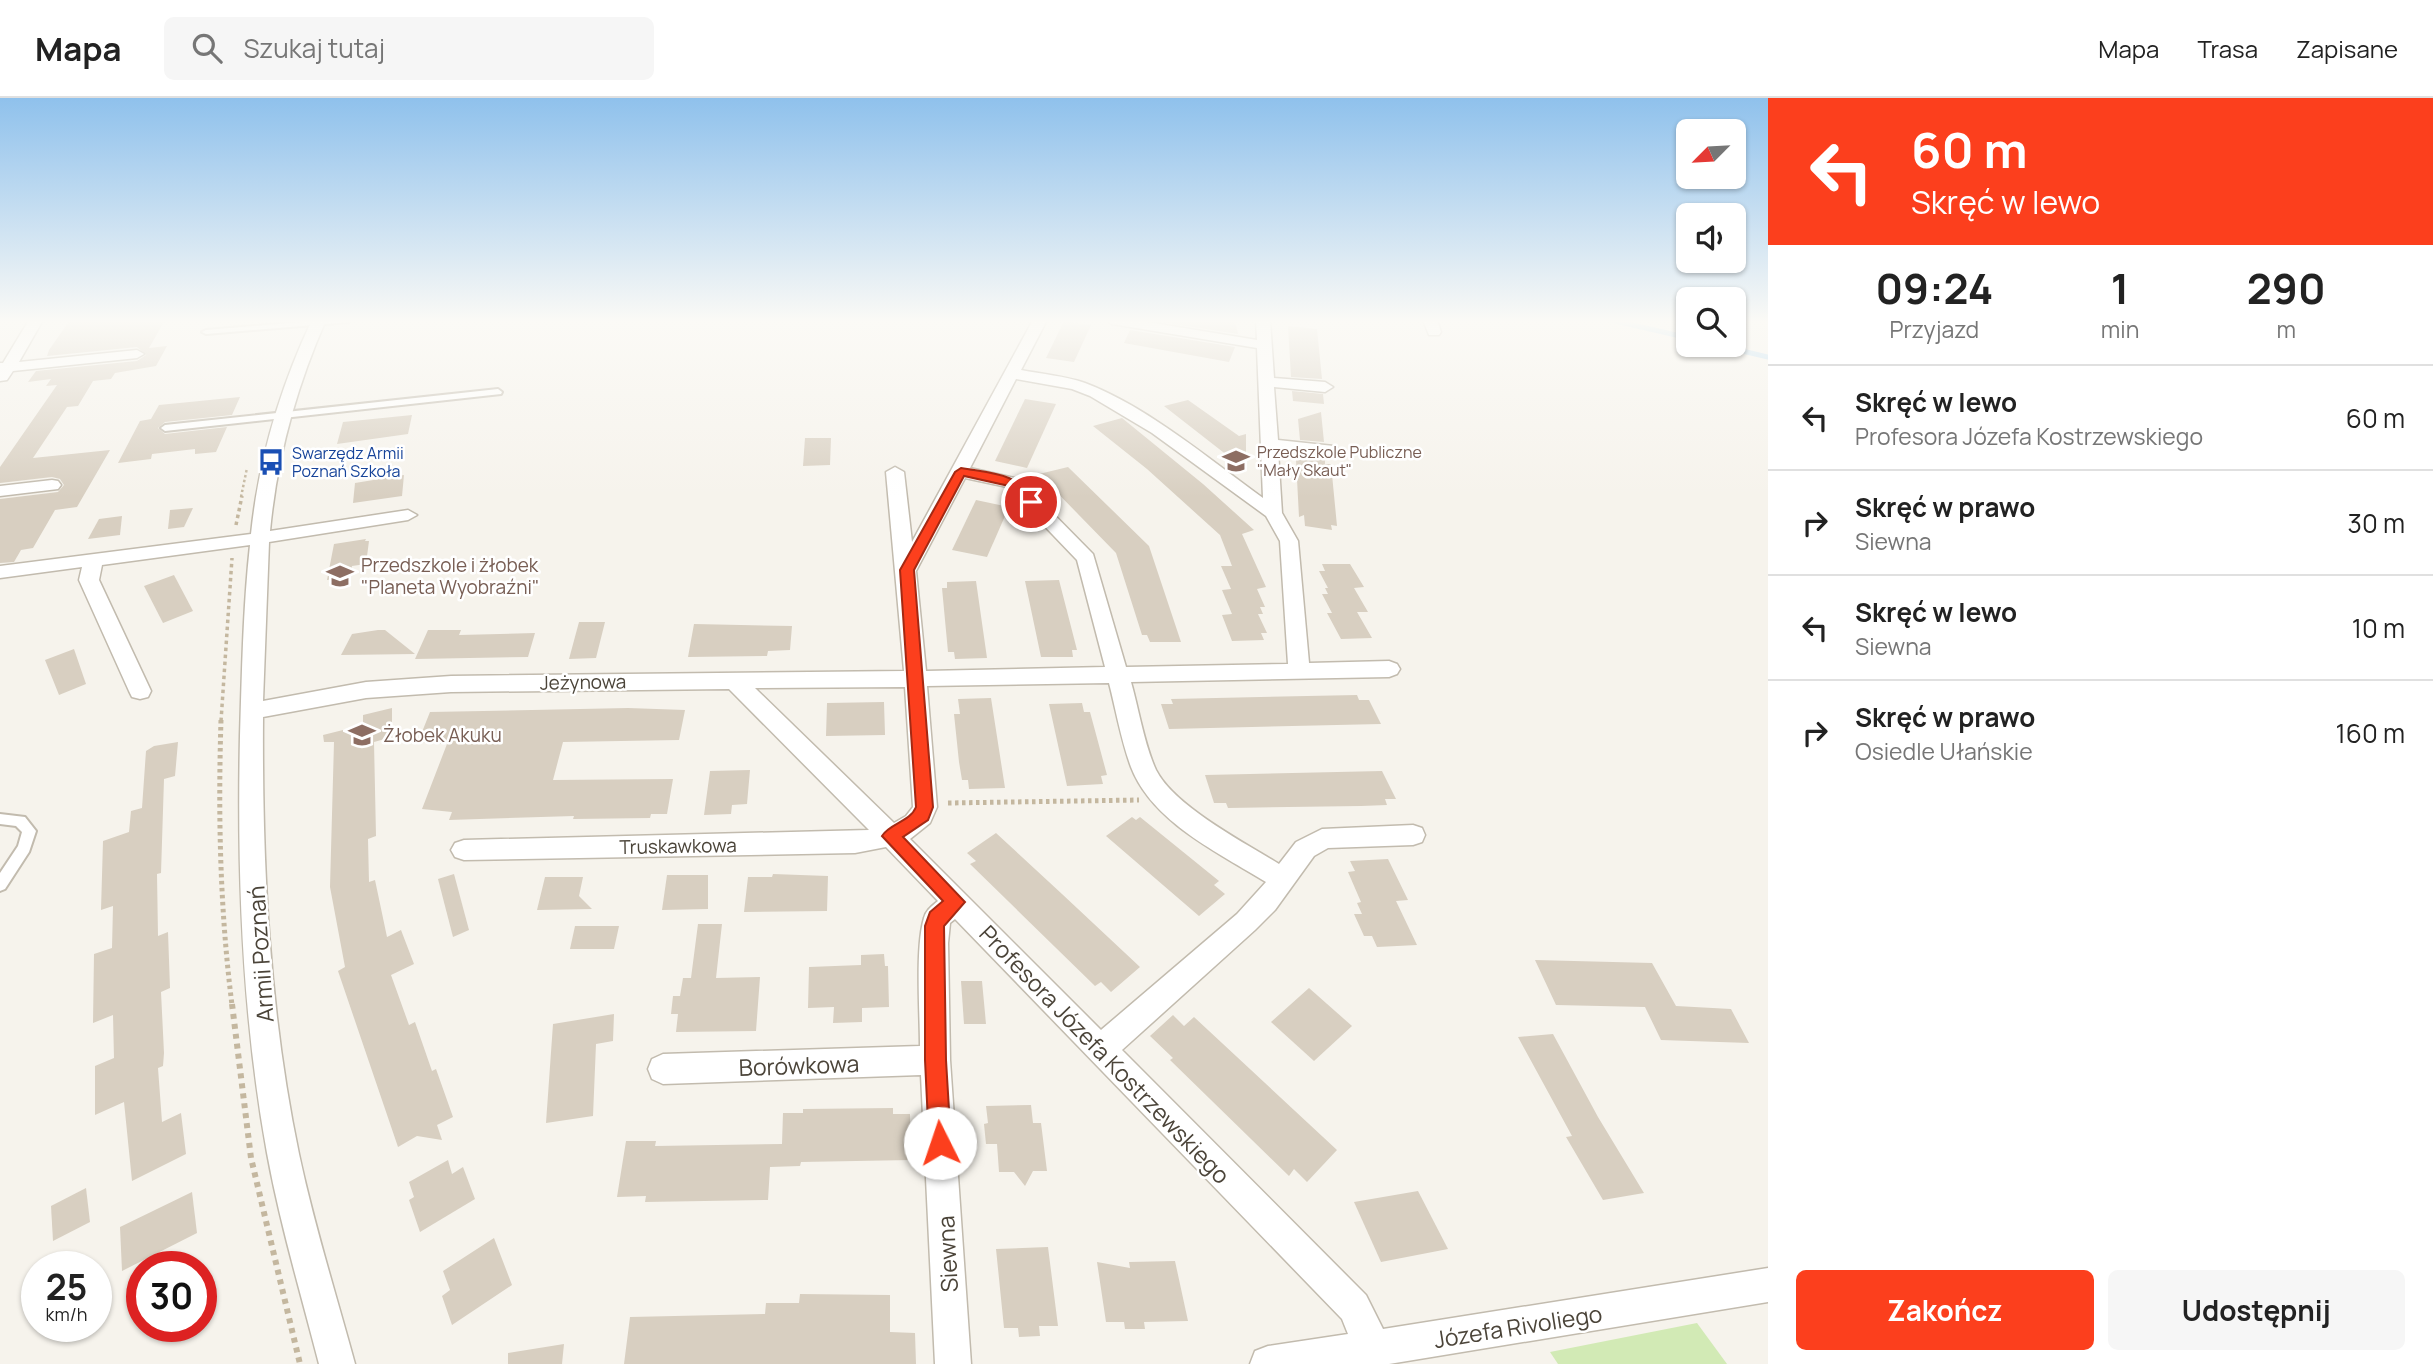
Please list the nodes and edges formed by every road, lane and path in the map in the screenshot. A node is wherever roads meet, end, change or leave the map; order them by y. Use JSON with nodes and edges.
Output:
{"nodes":[{"id":1,"x":296,"y":379,"type":"edge"},
{"id":2,"x":1008,"y":379,"type":"edge"},
{"id":3,"x":1044,"y":379,"type":"edge"},
{"id":4,"x":1265,"y":382,"type":"joint"},
{"id":5,"x":1325,"y":387,"type":"dead end"},
{"id":6,"x":498,"y":392,"type":"dead end"},
{"id":7,"x":282,"y":415,"type":"junction"},
{"id":8,"x":165,"y":428,"type":"dead end"},
{"id":9,"x":1269,"y":443,"type":"junction"},
{"id":10,"x":1334,"y":452,"type":"dead end"},
{"id":11,"x":895,"y":472,"type":"dead end"},
{"id":12,"x":961,"y":472,"type":"junction"},
{"id":13,"x":52,"y":485,"type":"dead end"},
{"id":14,"x":0,"y":491,"type":"edge"},
{"id":15,"x":1273,"y":513,"type":"junction"},
{"id":16,"x":408,"y":515,"type":"dead end"},
{"id":17,"x":259,"y":537,"type":"junction"},
{"id":18,"x":1086,"y":558,"type":"joint"},
{"id":19,"x":93,"y":561,"type":"junction"},
{"id":20,"x":907,"y":570,"type":"junction"},
{"id":21,"x":0,"y":572,"type":"edge"},
{"id":22,"x":1389,"y":669,"type":"dead end"},
{"id":23,"x":1299,"y":671,"type":"junction"},
{"id":24,"x":1119,"y":675,"type":"junction"},
{"id":25,"x":916,"y":679,"type":"junction"},
{"id":26,"x":734,"y":681,"type":"junction"},
{"id":27,"x":140,"y":691,"type":"dead end"},
{"id":28,"x":252,"y":711,"type":"junction"},
{"id":29,"x":1168,"y":800,"type":"junction"},
{"id":30,"x":924,"y":803,"type":"junction"},
{"id":31,"x":0,"y":819,"type":"edge"},
{"id":32,"x":1413,"y":835,"type":"dead end"},
{"id":33,"x":891,"y":836,"type":"junction"},
{"id":34,"x":464,"y":850,"type":"dead end"},
{"id":35,"x":1283,"y":879,"type":"junction"},
{"id":36,"x":0,"y":885,"type":"edge"},
{"id":37,"x":955,"y":902,"type":"junction"},
{"id":38,"x":1100,"y":1049,"type":"junction"},
{"id":39,"x":936,"y":1060,"type":"junction"},
{"id":40,"x":663,"y":1069,"type":"dead end"},
{"id":41,"x":1768,"y":1285,"type":"edge"},
{"id":42,"x":1397,"y":1352,"type":"edge"},
{"id":43,"x":337,"y":1364,"type":"edge"},
{"id":44,"x":953,"y":1364,"type":"edge"},
{"id":45,"x":1268,"y":1364,"type":"edge"}],
"edges":[{"from":1,"to":7,"type":"street","name":"Armii Poznań"},
{"from":2,"to":12,"type":"street"},
{"from":3,"to":15,"type":"street"},
{"from":4,"to":5,"type":"street"},
{"from":4,"to":9,"type":"street"},
{"from":6,"to":7,"type":"lane"},
{"from":7,"to":8,"type":"lane"},
{"from":7,"to":17,"type":"street","name":"Armii Poznań"},
{"from":9,"to":10,"type":"street"},
{"from":9,"to":15,"type":"street"},
{"from":11,"to":20,"type":"street"},
{"from":12,"to":18,"type":"street"},
{"from":12,"to":20,"type":"street"},
{"from":13,"to":14,"type":"street"},
{"from":15,"to":23,"type":"street"},
{"from":16,"to":17,"type":"street"},
{"from":17,"to":19,"type":"street"},
{"from":17,"to":28,"type":"street","name":"Armii Poznań"},
{"from":18,"to":24,"type":"street"},
{"from":19,"to":21,"type":"street"},
{"from":19,"to":27,"type":"street"},
{"from":20,"to":25,"type":"street"},
{"from":22,"to":23,"type":"street","name":"Jeżynowa"},
{"from":23,"to":24,"type":"street","name":"Jeżynowa"},
{"from":24,"to":25,"type":"street","name":"Jeżynowa"},
{"from":24,"to":29,"type":"street"},
{"from":25,"to":26,"type":"street","name":"Jeżynowa"},
{"from":25,"to":30,"type":"street"},
{"from":26,"to":28,"type":"street","name":"Jeżynowa"},
{"from":26,"to":33,"type":"street","name":"Profesora Józefa Kostrzewskiego"},
{"from":28,"to":43,"type":"street","name":"Armii Poznań"},
{"from":29,"to":30,"type":"path"},
{"from":29,"to":35,"type":"street"},
{"from":30,"to":33,"type":"street"},
{"from":31,"to":36,"type":"lane"},
{"from":32,"to":35,"type":"street"},
{"from":33,"to":34,"type":"street","name":"Truskawkowa"},
{"from":33,"to":37,"type":"street","name":"Profesora Józefa Kostrzewskiego"},
{"from":35,"to":38,"type":"street"},
{"from":37,"to":38,"type":"street","name":"Profesora Józefa Kostrzewskiego"},
{"from":37,"to":39,"type":"street","name":"Siewna"},
{"from":38,"to":42,"type":"street","name":"Profesora Józefa Kostrzewskiego"},
{"from":39,"to":40,"type":"street","name":"Borówkowa"},
{"from":39,"to":44,"type":"street","name":"Siewna"},
{"from":41,"to":42,"type":"street","name":"Józefa Rivoliego"},
{"from":42,"to":45,"type":"street","name":"Józefa Rivoliego"}]}
